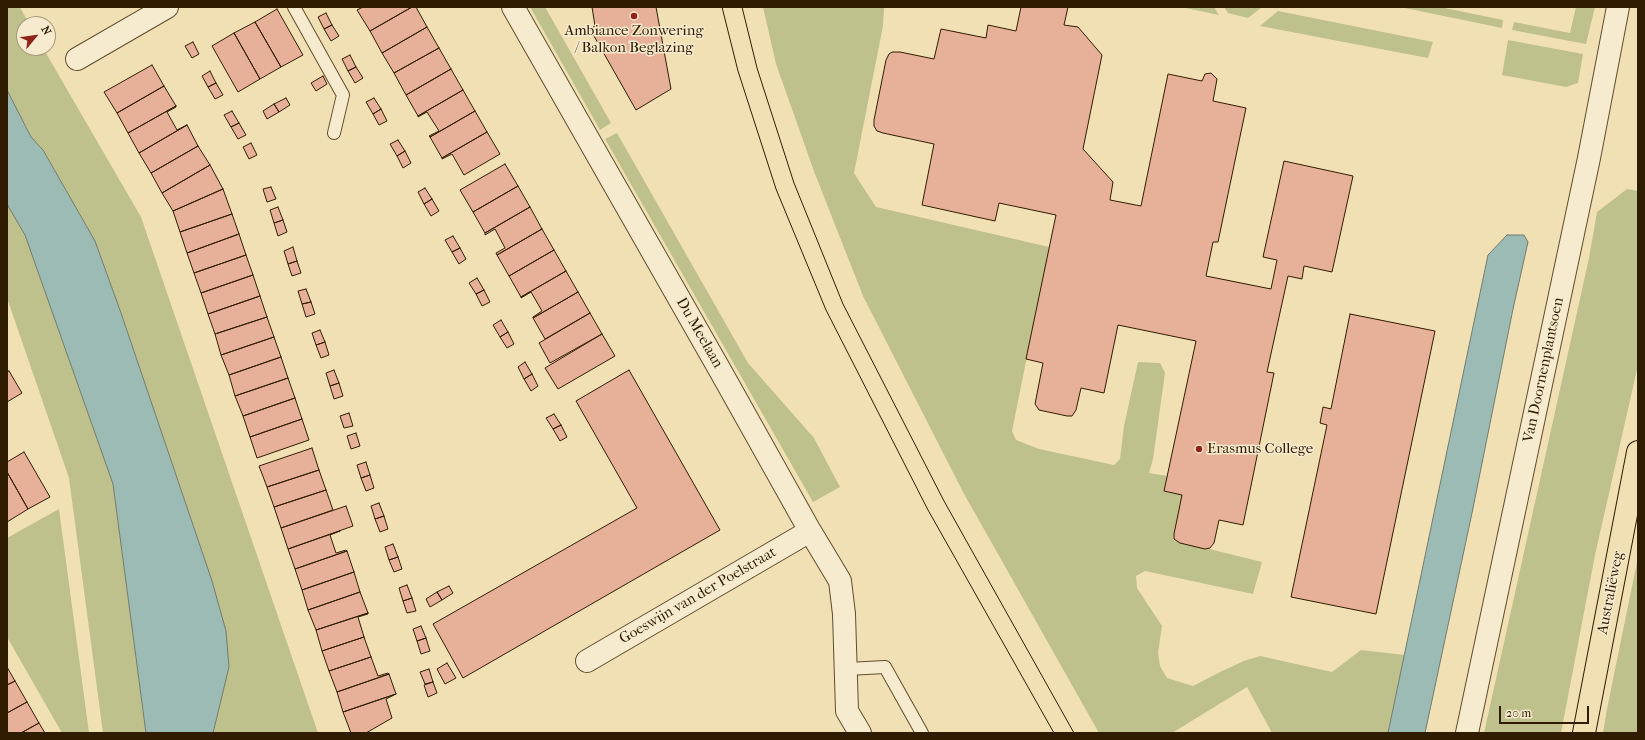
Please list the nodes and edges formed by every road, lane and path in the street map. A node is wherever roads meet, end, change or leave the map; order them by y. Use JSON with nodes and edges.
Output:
{"nodes":[{"id":1,"x":167,"y":7,"type":"edge"},
{"id":2,"x":294,"y":7,"type":"edge"},
{"id":3,"x":513,"y":7,"type":"edge"},
{"id":4,"x":1618,"y":7,"type":"edge"},
{"id":5,"x":77,"y":59,"type":"dead end"},
{"id":6,"x":334,"y":133,"type":"dead end"},
{"id":7,"x":1638,"y":452,"type":"edge"},
{"id":8,"x":810,"y":532,"type":"junction"},
{"id":9,"x":587,"y":661,"type":"dead end"},
{"id":10,"x":847,"y":670,"type":"junction"},
{"id":11,"x":860,"y":733,"type":"edge"},
{"id":12,"x":922,"y":733,"type":"edge"},
{"id":13,"x":1468,"y":733,"type":"edge"},
{"id":14,"x":1584,"y":733,"type":"edge"}],
"edges":[{"from":1,"to":5,"type":"street"},
{"from":2,"to":6,"type":"lane"},
{"from":3,"to":8,"type":"street","name":"Du Meelaan"},
{"from":4,"to":13,"type":"street","name":"Van Doornenplantsoen"},
{"from":7,"to":14,"type":"main road","name":"Australiëweg"},
{"from":8,"to":9,"type":"street","name":"Goeswijn van der Poelstraat"},
{"from":8,"to":10,"type":"street","name":"Du Meelaan"},
{"from":10,"to":11,"type":"street","name":"Du Meelaan"},
{"from":10,"to":12,"type":"lane"}]}
